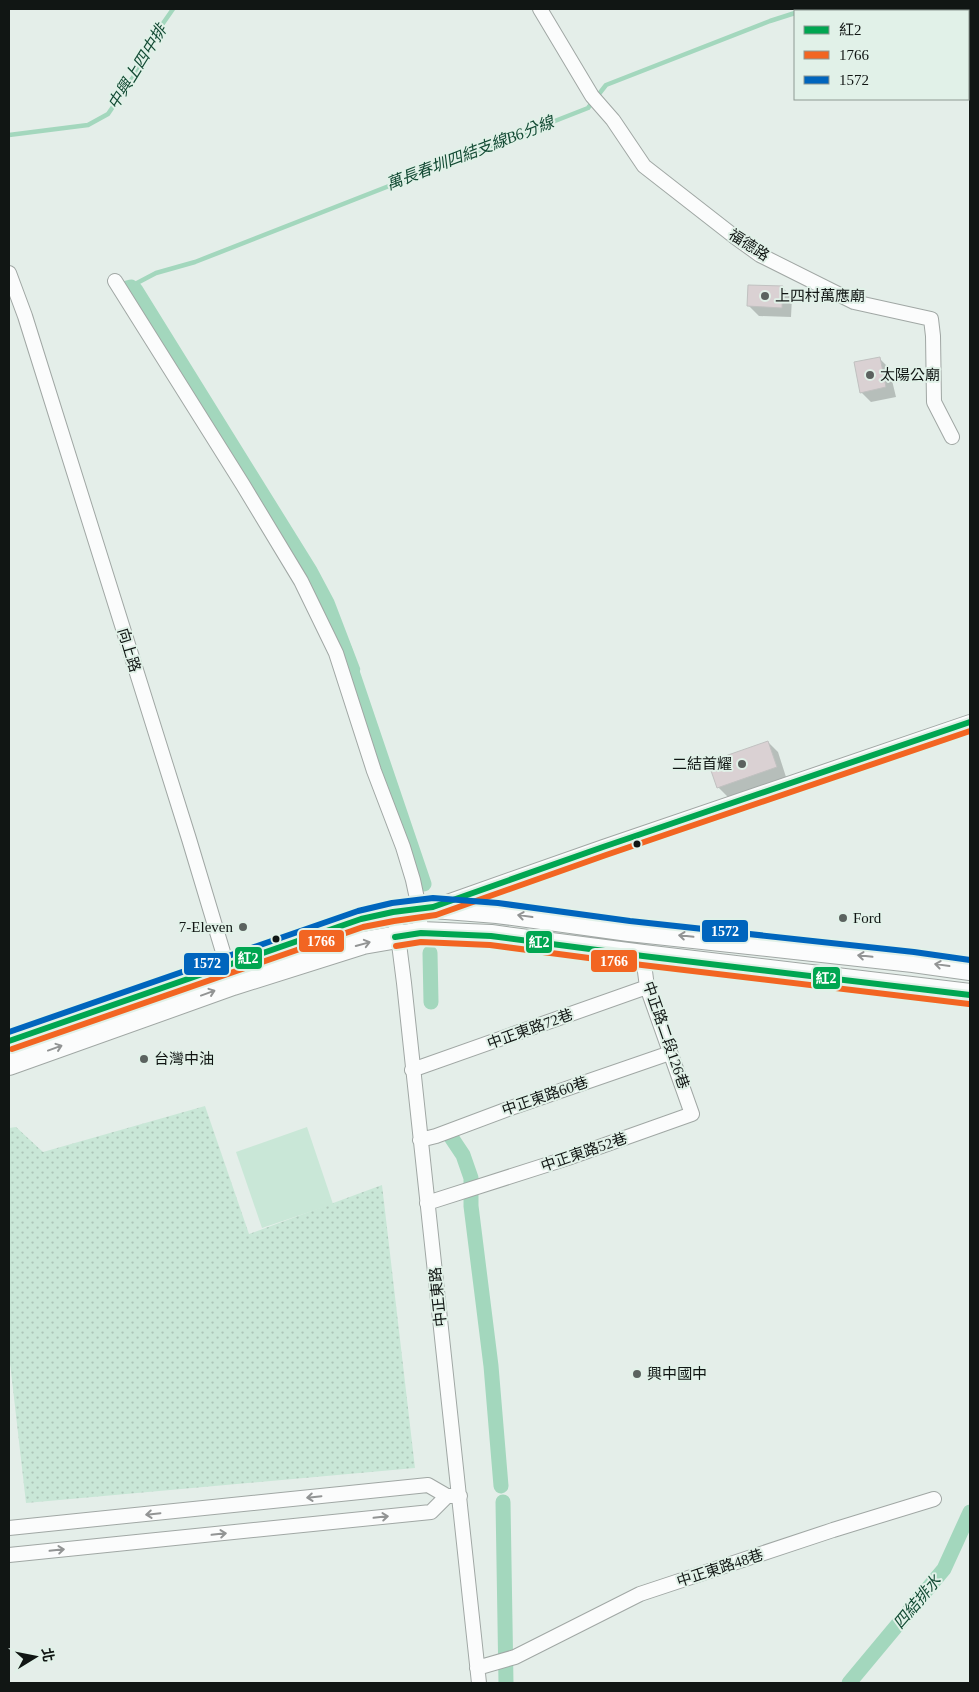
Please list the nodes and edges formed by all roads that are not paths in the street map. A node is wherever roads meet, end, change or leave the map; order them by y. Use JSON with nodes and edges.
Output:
{"nodes":[{"id":1,"x":540,"y":9,"type":"edge"},
{"id":2,"x":9,"y":273,"type":"edge"},
{"id":3,"x":116,"y":281,"type":"dead end"},
{"id":4,"x":952,"y":436,"type":"dead end"},
{"id":5,"x":970,"y":722,"type":"edge"},
{"id":6,"x":426,"y":908,"type":"junction"},
{"id":7,"x":392,"y":912,"type":"junction"},
{"id":8,"x":421,"y":933,"type":"junction"},
{"id":9,"x":398,"y":936,"type":"junction"},
{"id":10,"x":643,"y":956,"type":"junction"},
{"id":11,"x":970,"y":969,"type":"edge"},
{"id":12,"x":230,"y":975,"type":"junction"},
{"id":13,"x":647,"y":987,"type":"junction"},
{"id":14,"x":970,"y":995,"type":"edge"},
{"id":15,"x":9,"y":1041,"type":"edge"},
{"id":16,"x":670,"y":1053,"type":"junction"},
{"id":17,"x":9,"y":1064,"type":"edge"},
{"id":18,"x":412,"y":1070,"type":"junction"},
{"id":19,"x":692,"y":1114,"type":"joint"},
{"id":20,"x":420,"y":1140,"type":"junction"},
{"id":21,"x":427,"y":1203,"type":"junction"},
{"id":22,"x":453,"y":1496,"type":"junction"},
{"id":23,"x":934,"y":1499,"type":"dead end"},
{"id":24,"x":9,"y":1528,"type":"edge"},
{"id":25,"x":9,"y":1555,"type":"edge"},
{"id":26,"x":477,"y":1668,"type":"junction"},
{"id":27,"x":479,"y":1683,"type":"edge"}],
"edges":[{"from":1,"to":4,"type":"street","name":"福德路"},
{"from":2,"to":12,"type":"street","name":"向上路"},
{"from":3,"to":6,"type":"street"},
{"from":5,"to":6,"type":"street"},
{"from":6,"to":7,"type":"main road"},
{"from":6,"to":8,"type":"street"},
{"from":11,"to":6,"type":"main road","one_way":true},
{"from":7,"to":9,"type":"street","name":"中正東路"},
{"from":7,"to":12,"type":"main road"},
{"from":8,"to":9,"type":"main road"},
{"from":8,"to":10,"type":"main road"},
{"from":12,"to":9,"type":"main road","one_way":true},
{"from":9,"to":18,"type":"street","name":"中正東路"},
{"from":10,"to":13,"type":"street","name":"中正路二段126巷"},
{"from":10,"to":14,"type":"main road"},
{"from":12,"to":15,"type":"main road"},
{"from":17,"to":12,"type":"main road","one_way":true},
{"from":13,"to":16,"type":"street","name":"中正路二段126巷"},
{"from":13,"to":18,"type":"street","name":"中正東路72巷"},
{"from":16,"to":19,"type":"street","name":"中正路二段126巷"},
{"from":16,"to":20,"type":"street","name":"中正東路60巷"},
{"from":18,"to":20,"type":"street","name":"中正東路"},
{"from":19,"to":21,"type":"street","name":"中正東路52巷"},
{"from":20,"to":21,"type":"street","name":"中正東路"},
{"from":21,"to":22,"type":"street","name":"中正東路"},
{"from":22,"to":24,"type":"street","one_way":true},
{"from":25,"to":22,"type":"street","one_way":true},
{"from":22,"to":26,"type":"street","name":"中正東路"},
{"from":23,"to":26,"type":"street","name":"中正東路48巷"},
{"from":26,"to":27,"type":"street","name":"中正東路"}]}
